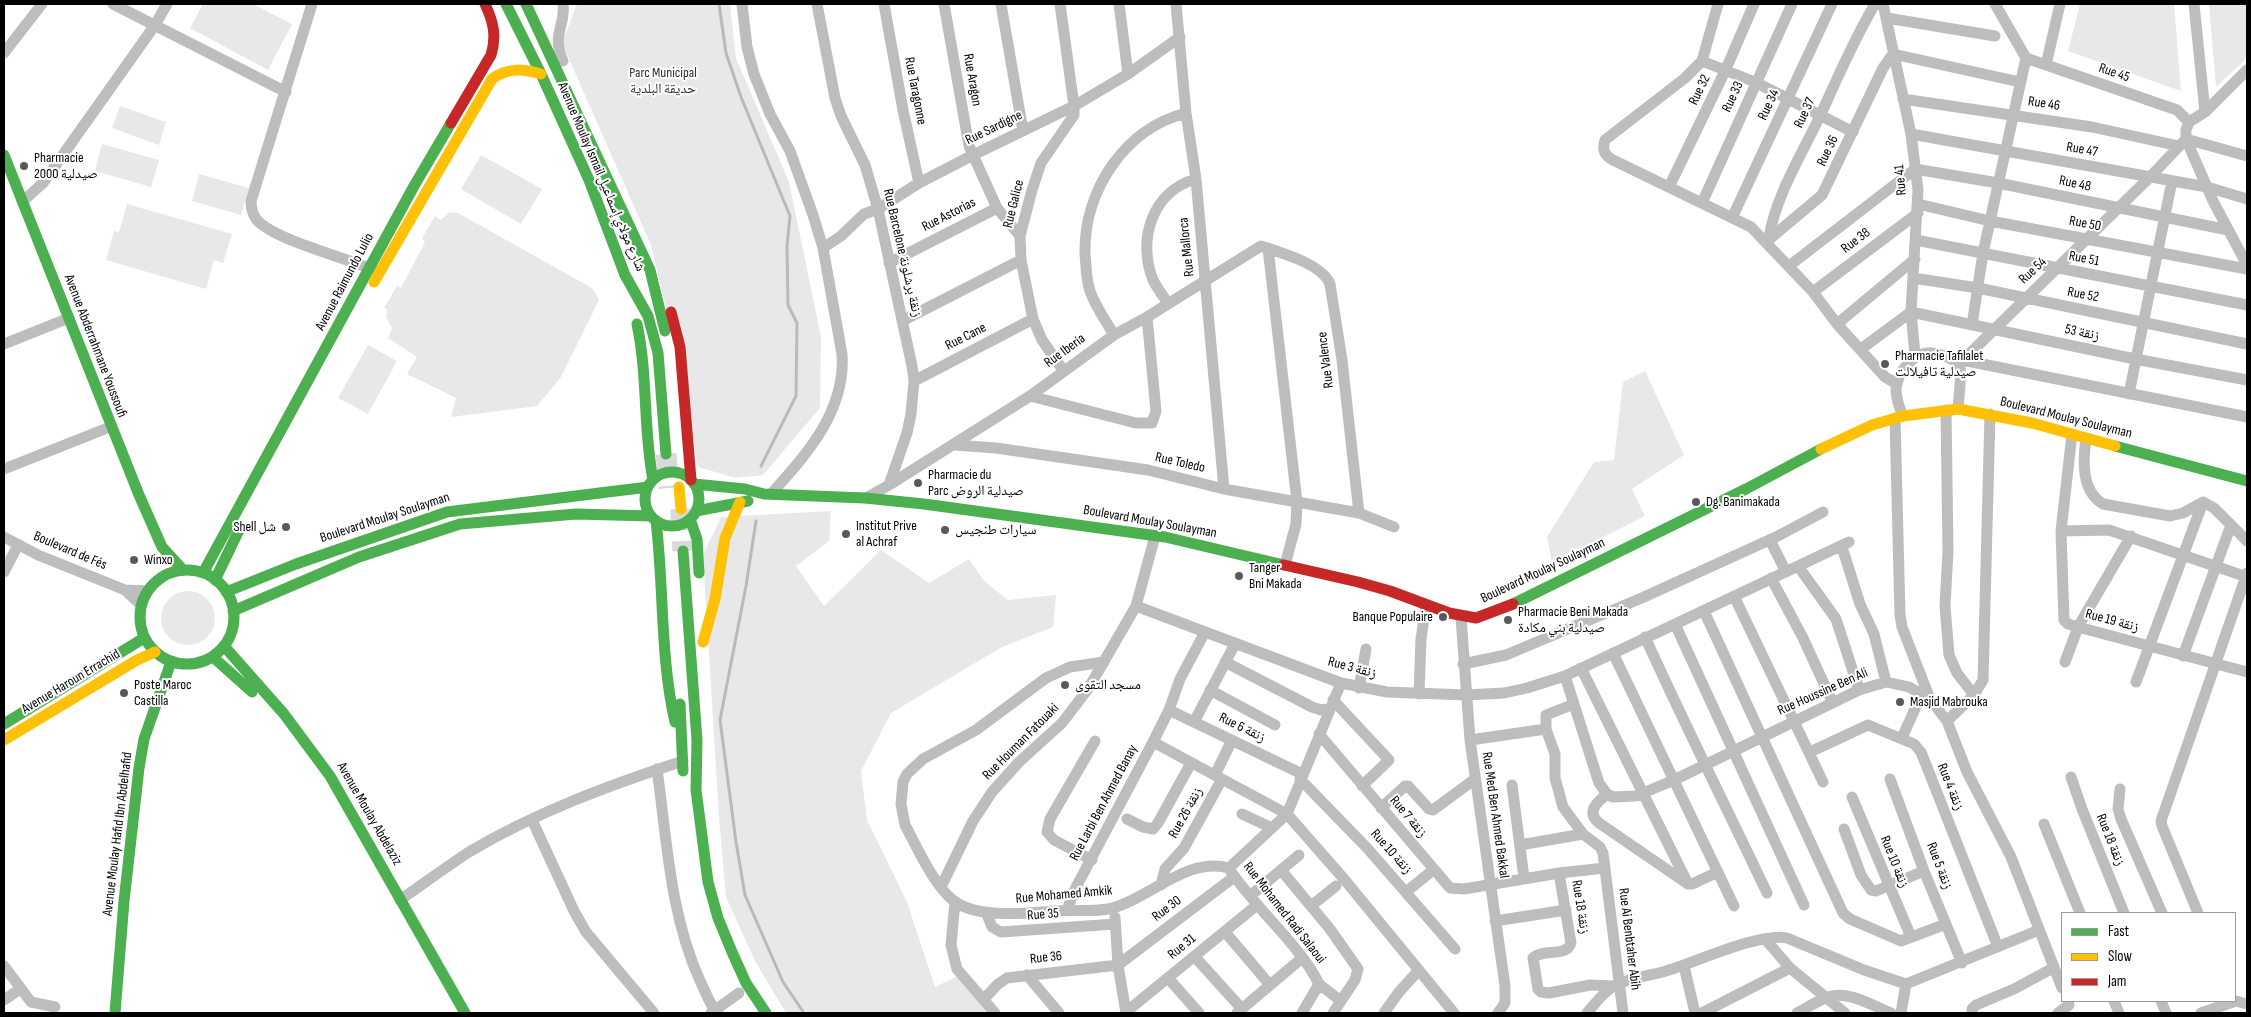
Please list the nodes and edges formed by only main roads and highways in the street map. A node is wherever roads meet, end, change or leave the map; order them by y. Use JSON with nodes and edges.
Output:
{"nodes":[{"id":1,"x":485,"y":4,"type":"edge"},
{"id":2,"x":506,"y":4,"type":"edge"},
{"id":3,"x":526,"y":4,"type":"edge"},
{"id":4,"x":541,"y":74,"type":"junction"},
{"id":5,"x":4,"y":156,"type":"edge"},
{"id":6,"x":374,"y":270,"type":"junction"},
{"id":7,"x":624,"y":275,"type":"junction"},
{"id":8,"x":653,"y":277,"type":"junction"},
{"id":9,"x":2247,"y":481,"type":"edge"},
{"id":10,"x":693,"y":482,"type":"junction"},
{"id":11,"x":651,"y":483,"type":"junction"},
{"id":12,"x":674,"y":488,"type":"tunnel mouth"},
{"id":13,"x":767,"y":494,"type":"junction"},
{"id":14,"x":740,"y":502,"type":"junction"},
{"id":15,"x":676,"y":510,"type":"tunnel mouth"},
{"id":16,"x":693,"y":515,"type":"junction"},
{"id":17,"x":653,"y":518,"type":"junction"},
{"id":18,"x":162,"y":547,"type":"junction"},
{"id":19,"x":183,"y":570,"type":"junction"},
{"id":20,"x":203,"y":573,"type":"junction"},
{"id":21,"x":161,"y":578,"type":"junction"},
{"id":22,"x":215,"y":580,"type":"junction"},
{"id":23,"x":700,"y":586,"type":"dead end"},
{"id":24,"x":226,"y":592,"type":"junction"},
{"id":25,"x":701,"y":603,"type":"dead end"},
{"id":26,"x":675,"y":610,"type":"dead end"},
{"id":27,"x":233,"y":611,"type":"junction"},
{"id":28,"x":144,"y":638,"type":"junction"},
{"id":29,"x":224,"y":646,"type":"junction"},
{"id":30,"x":155,"y":652,"type":"junction"},
{"id":31,"x":213,"y":657,"type":"junction"},
{"id":32,"x":172,"y":662,"type":"junction"},
{"id":33,"x":704,"y":668,"type":"dead end"},
{"id":34,"x":678,"y":670,"type":"dead end"},
{"id":35,"x":4,"y":724,"type":"edge"},
{"id":36,"x":682,"y":739,"type":"junction"},
{"id":37,"x":4,"y":740,"type":"edge"},
{"id":38,"x":697,"y":740,"type":"junction"},
{"id":39,"x":684,"y":779,"type":"dead end"},
{"id":40,"x":389,"y":888,"type":"junction"},
{"id":41,"x":723,"y":961,"type":"dead end"},
{"id":42,"x":747,"y":1006,"type":"dead end"},
{"id":43,"x":115,"y":1013,"type":"edge"},
{"id":44,"x":453,"y":1013,"type":"edge"},
{"id":45,"x":464,"y":1013,"type":"edge"},
{"id":46,"x":766,"y":1013,"type":"edge"}],
"edges":[{"from":1,"to":6,"type":"main road","name":"Avenue Raimundo Lulio"},
{"from":2,"to":4,"type":"main road","name":"Avenue Moulay Ismail شارع مولاي إسماعيل"},
{"from":3,"to":8,"type":"main road","name":"Avenue Moulay Ismail شارع مولاي إسماعيل"},
{"from":4,"to":6,"type":"main road","name":"Avenue Raimundo Lulio"},
{"from":4,"to":7,"type":"main road","name":"Avenue Moulay Ismail شارع مولاي إسماعيل"},
{"from":5,"to":18,"type":"main road","name":"Avenue Abderrahmane Youssoufi"},
{"from":6,"to":20,"type":"main road","name":"Avenue Raimundo Lulio"},
{"from":6,"to":22,"type":"main road","name":"Avenue Raimundo Lulio"},
{"from":7,"to":8,"type":"main road","name":"Avenue Moulay Ismail شارع مولاي إسماعيل"},
{"from":7,"to":11,"type":"main road"},
{"from":8,"to":10,"type":"main road"},
{"from":9,"to":13,"type":"main road","name":"Boulevard Moulay Soulayman"},
{"from":10,"to":11,"type":"main road"},
{"from":10,"to":13,"type":"main road","name":"Boulevard Moulay Soulayman"},
{"from":10,"to":16,"type":"main road"},
{"from":11,"to":17,"type":"main road"},
{"from":11,"to":24,"type":"main road","name":"Boulevard Moulay Soulayman"},
{"from":12,"to":15,"type":"main road"},
{"from":13,"to":14,"type":"main road","name":"Boulevard Moulay Soulayman"},
{"from":14,"to":16,"type":"main road","name":"Boulevard Moulay Soulayman"},
{"from":14,"to":25,"type":"main road"},
{"from":16,"to":17,"type":"main road"},
{"from":16,"to":23,"type":"main road"},
{"from":17,"to":27,"type":"main road","name":"Boulevard Moulay Soulayman"},
{"from":17,"to":36,"type":"main road"},
{"from":18,"to":19,"type":"main road","name":"Avenue Abderrahmane Youssoufi"},
{"from":18,"to":21,"type":"main road","name":"Avenue Abderrahmane Youssoufi"},
{"from":19,"to":20,"type":"main road"},
{"from":19,"to":21,"type":"main road"},
{"from":20,"to":22,"type":"main road"},
{"from":21,"to":28,"type":"main road"},
{"from":22,"to":24,"type":"main road"},
{"from":24,"to":27,"type":"main road"},
{"from":26,"to":38,"type":"main road"},
{"from":27,"to":29,"type":"main road"},
{"from":28,"to":30,"type":"main road"},
{"from":28,"to":35,"type":"main road","name":"Avenue Haroun Errachid"},
{"from":29,"to":31,"type":"main road"},
{"from":29,"to":40,"type":"main road","name":"Avenue Moulay Abdelaziz"},
{"from":30,"to":32,"type":"main road"},
{"from":30,"to":37,"type":"main road","name":"Avenue Haroun Errachid"},
{"from":31,"to":32,"type":"main road"},
{"from":31,"to":40,"type":"main road","name":"Avenue Moulay Abdelaziz"},
{"from":32,"to":43,"type":"main road","name":"Avenue Moulay Hafid Ibn Abdelhafid"},
{"from":33,"to":38,"type":"main road"},
{"from":34,"to":36,"type":"main road"},
{"from":36,"to":39,"type":"main road"},
{"from":38,"to":46,"type":"main road"},
{"from":40,"to":44,"type":"main road","name":"Avenue Moulay Abdelaziz"},
{"from":40,"to":45,"type":"main road","name":"Avenue Moulay Abdelaziz"},
{"from":41,"to":42,"type":"main road"}]}
